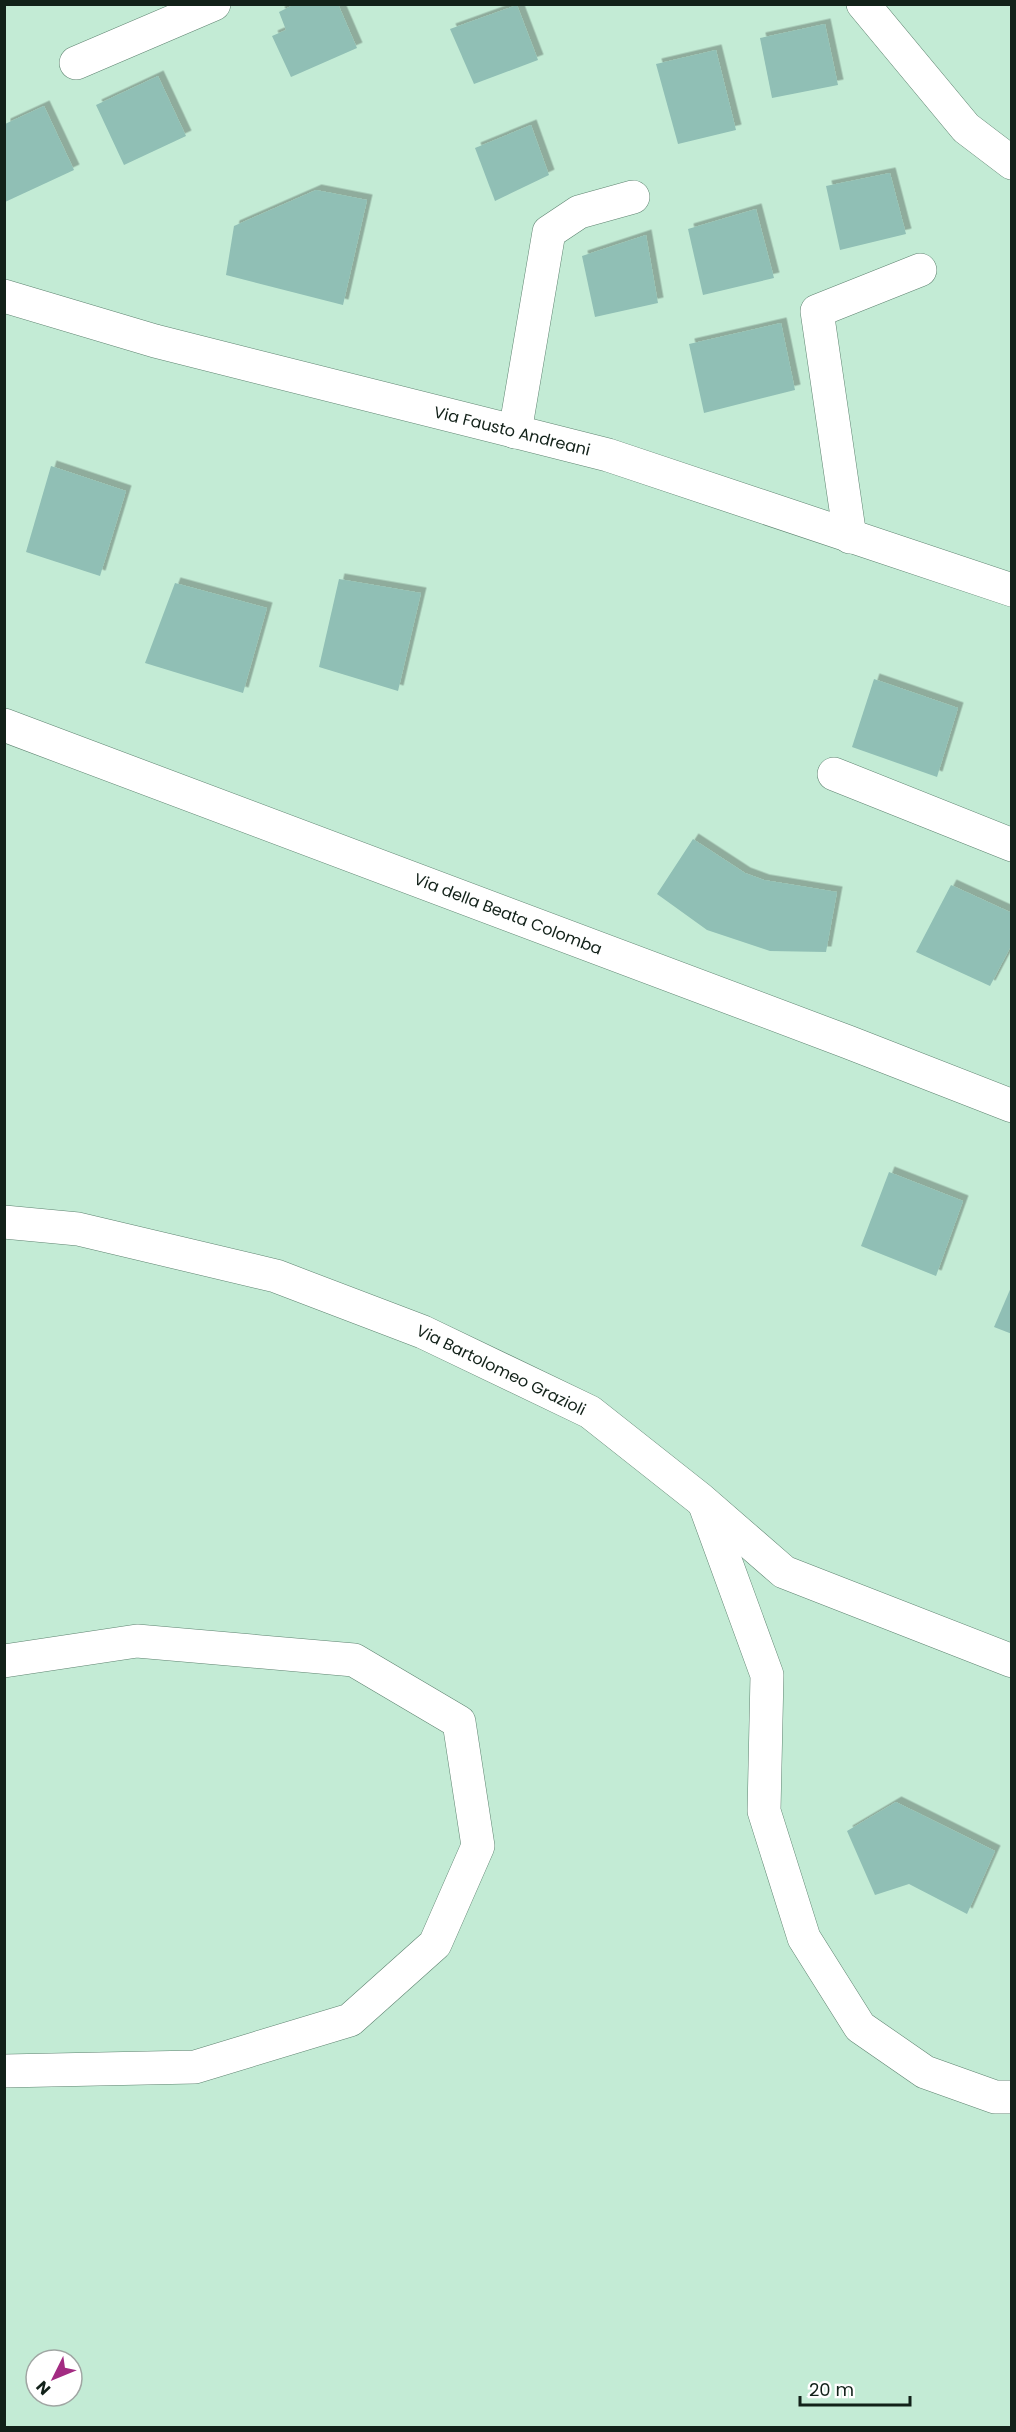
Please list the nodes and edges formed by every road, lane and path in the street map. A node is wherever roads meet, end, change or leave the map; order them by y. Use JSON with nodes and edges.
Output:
{"nodes":[{"id":1,"x":214,"y":4,"type":"edge"},
{"id":2,"x":863,"y":4,"type":"edge"},
{"id":3,"x":76,"y":63,"type":"dead end"},
{"id":4,"x":1011,"y":163,"type":"edge"},
{"id":5,"x":633,"y":197,"type":"dead end"},
{"id":6,"x":920,"y":270,"type":"dead end"},
{"id":7,"x":4,"y":296,"type":"edge"},
{"id":8,"x":515,"y":432,"type":"junction"},
{"id":9,"x":850,"y":537,"type":"junction"},
{"id":10,"x":1011,"y":590,"type":"edge"},
{"id":11,"x":4,"y":725,"type":"edge"},
{"id":12,"x":834,"y":774,"type":"dead end"},
{"id":13,"x":1011,"y":845,"type":"edge"},
{"id":14,"x":1011,"y":1104,"type":"edge"},
{"id":15,"x":4,"y":1222,"type":"edge"},
{"id":16,"x":705,"y":1503,"type":"junction"},
{"id":17,"x":4,"y":1661,"type":"edge"},
{"id":18,"x":1011,"y":1661,"type":"edge"},
{"id":19,"x":4,"y":2071,"type":"edge"},
{"id":20,"x":1011,"y":2097,"type":"edge"}],
"edges":[{"from":1,"to":3,"type":"street"},
{"from":2,"to":4,"type":"street"},
{"from":5,"to":8,"type":"street"},
{"from":6,"to":9,"type":"street"},
{"from":7,"to":8,"type":"street","name":"Via Fausto Andreani"},
{"from":8,"to":9,"type":"street","name":"Via Fausto Andreani"},
{"from":9,"to":10,"type":"street","name":"Via Fausto Andreani"},
{"from":11,"to":14,"type":"street","name":"Via della Beata Colomba"},
{"from":12,"to":13,"type":"street"},
{"from":15,"to":16,"type":"street","name":"Via Bartolomeo Grazioli"},
{"from":16,"to":18,"type":"street","name":"Via Bartolomeo Grazioli"},
{"from":16,"to":20,"type":"street"},
{"from":17,"to":19,"type":"street"}]}
